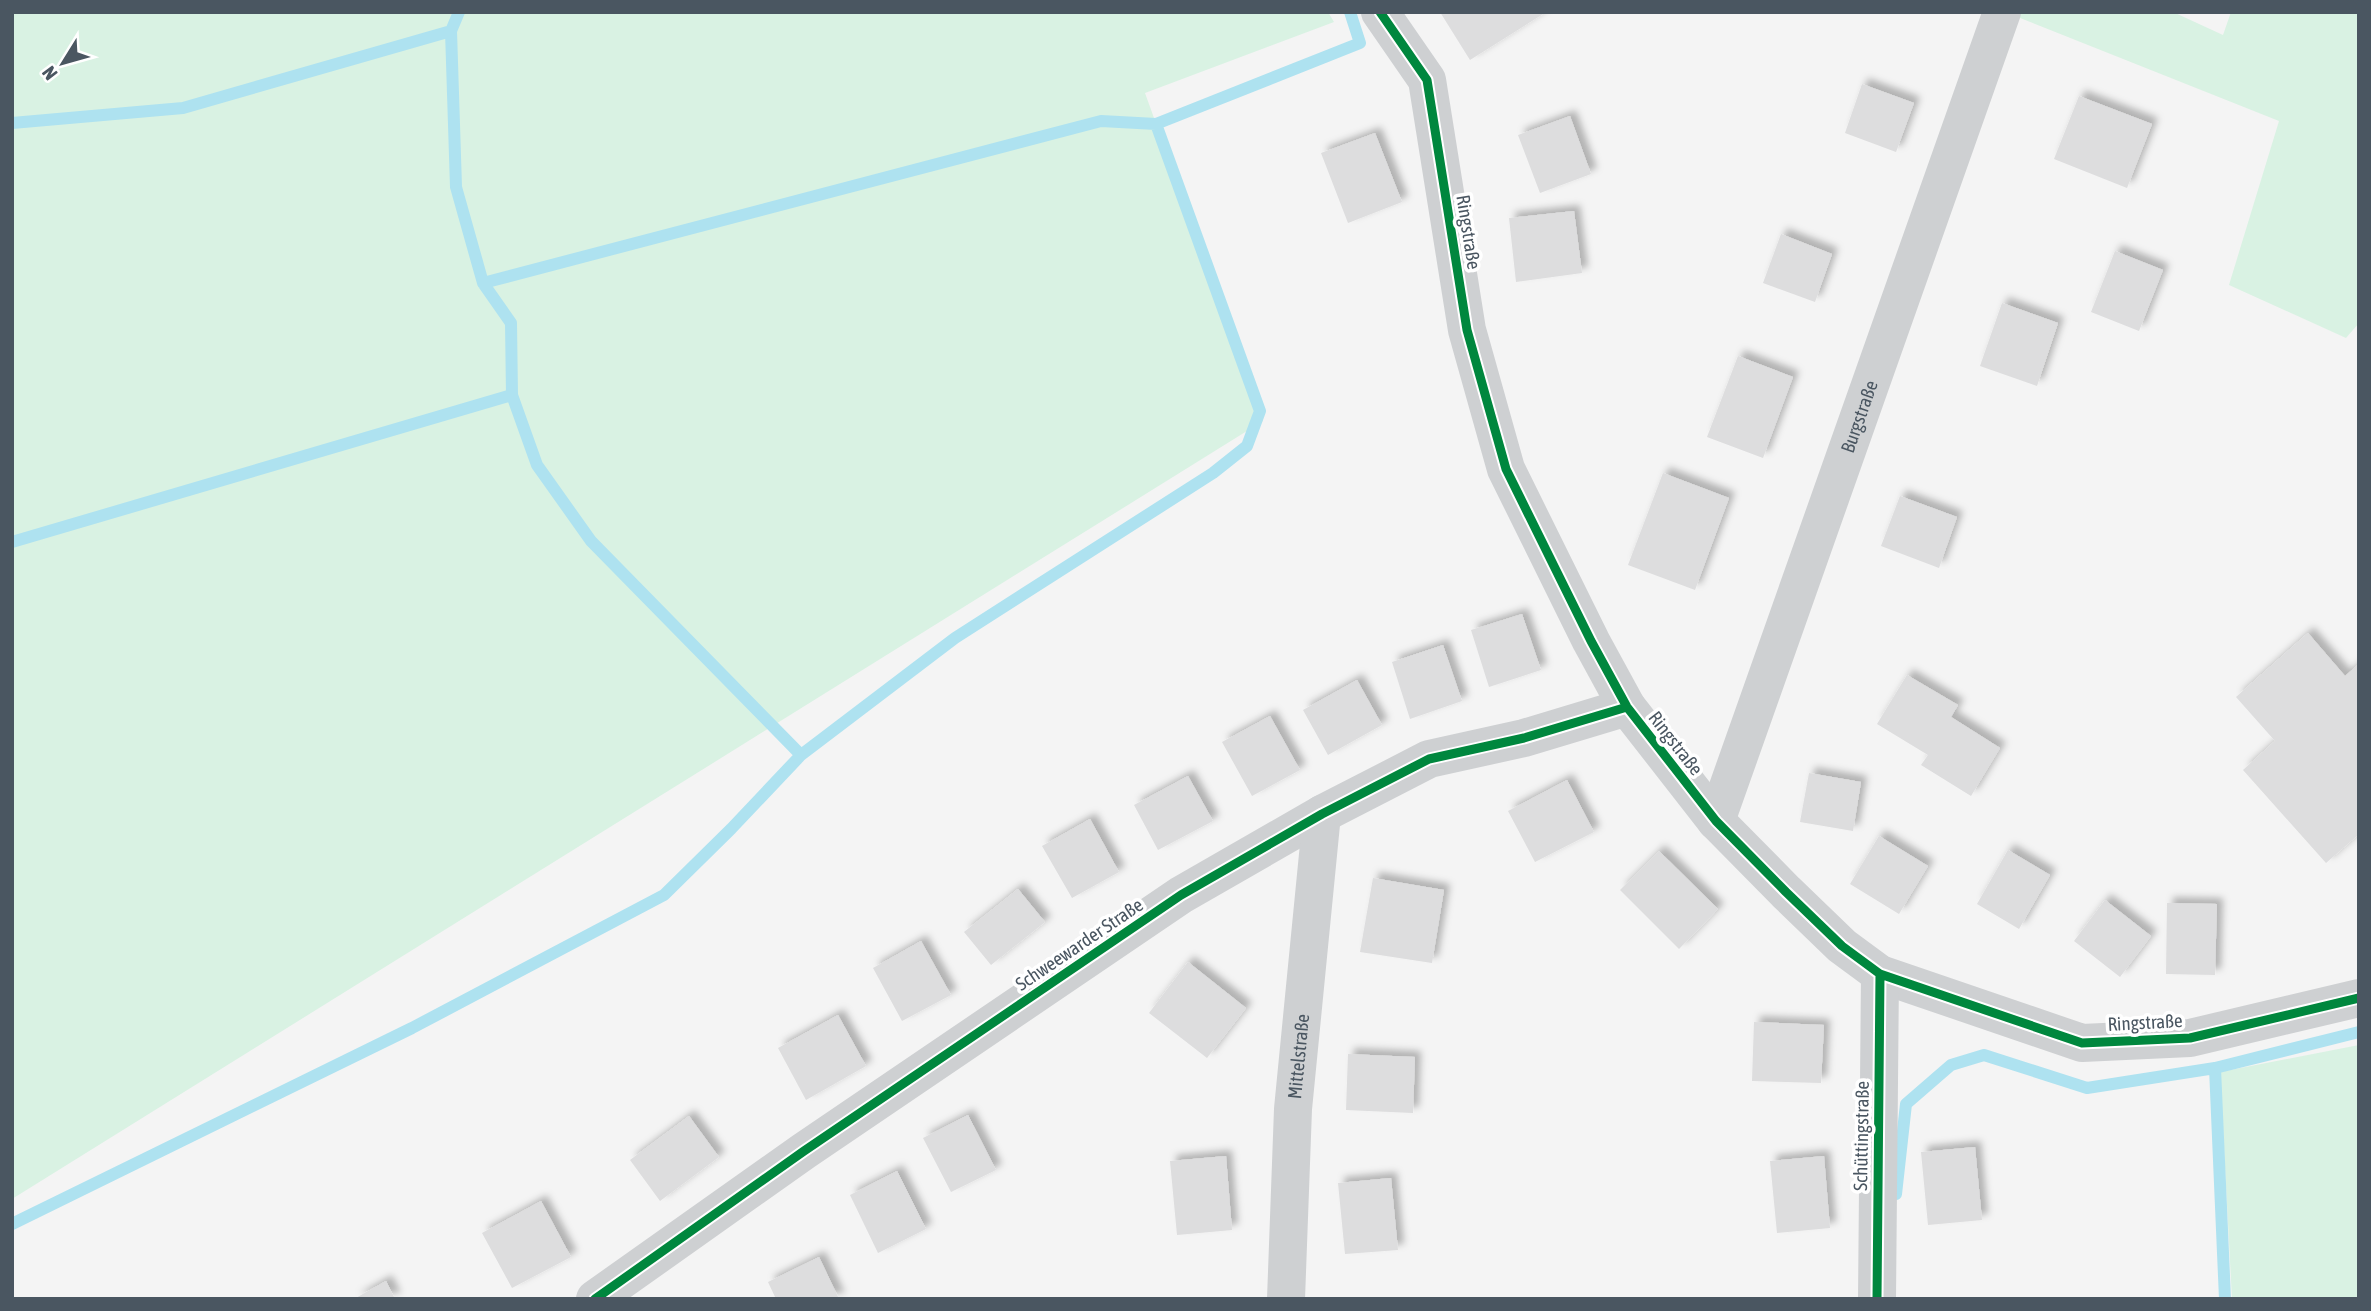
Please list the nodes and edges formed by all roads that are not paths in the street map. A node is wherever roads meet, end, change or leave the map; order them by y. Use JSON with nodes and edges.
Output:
{"nodes":[{"id":1,"x":1380,"y":12,"type":"edge"},
{"id":2,"x":2002,"y":12,"type":"edge"},
{"id":3,"x":1627,"y":707,"type":"junction"},
{"id":4,"x":1322,"y":814,"type":"junction"},
{"id":5,"x":1716,"y":821,"type":"junction"},
{"id":6,"x":1880,"y":974,"type":"junction"},
{"id":7,"x":2359,"y":998,"type":"edge"},
{"id":8,"x":604,"y":1297,"type":"edge"},
{"id":9,"x":1286,"y":1299,"type":"edge"},
{"id":10,"x":1877,"y":1299,"type":"edge"}],
"edges":[{"from":1,"to":3,"type":"street","name":"Ringstraße"},
{"from":2,"to":5,"type":"street","name":"Burgstraße"},
{"from":3,"to":4,"type":"street","name":"Schweewarder Straße"},
{"from":3,"to":5,"type":"street","name":"Ringstraße"},
{"from":4,"to":8,"type":"street","name":"Schweewarder Straße"},
{"from":4,"to":9,"type":"street","name":"Mittelstraße"},
{"from":5,"to":6,"type":"street","name":"Ringstraße"},
{"from":6,"to":7,"type":"street","name":"Ringstraße"},
{"from":6,"to":10,"type":"street","name":"Schüttingstraße"}]}
